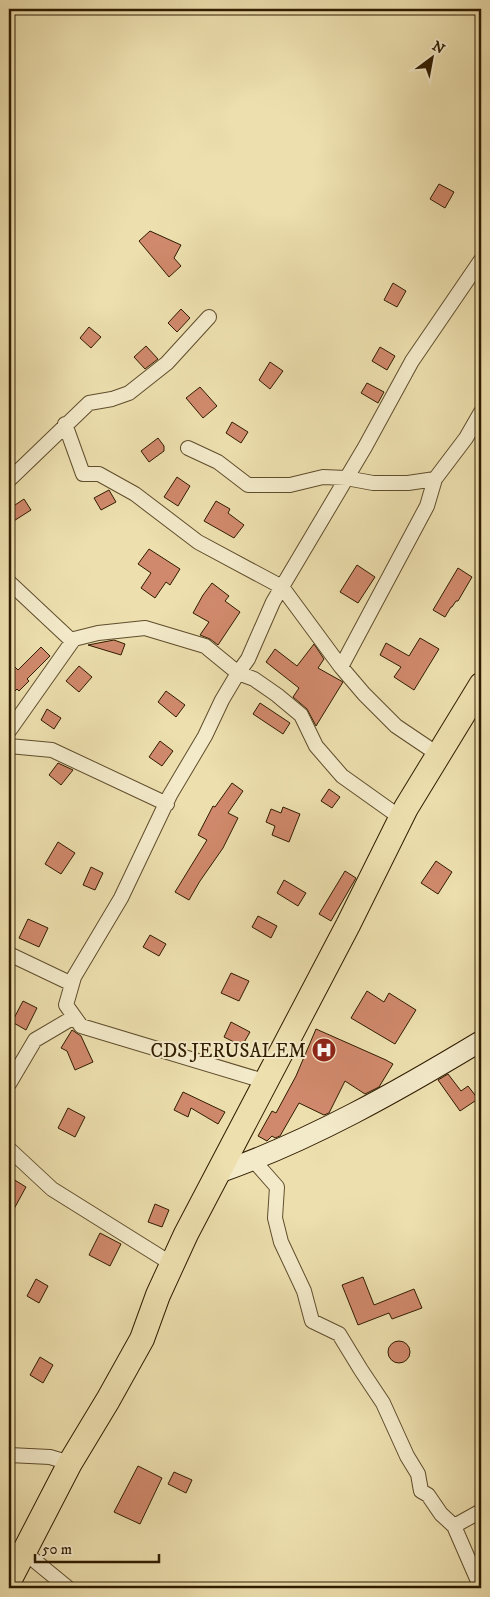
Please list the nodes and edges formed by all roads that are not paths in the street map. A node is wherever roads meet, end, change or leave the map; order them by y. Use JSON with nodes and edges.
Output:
{"nodes":[{"id":1,"x":481,"y":260,"type":"edge"},
{"id":2,"x":209,"y":317,"type":"dead end"},
{"id":3,"x":481,"y":412,"type":"edge"},
{"id":4,"x":65,"y":424,"type":"junction"},
{"id":5,"x":188,"y":448,"type":"dead end"},
{"id":6,"x":346,"y":478,"type":"junction"},
{"id":7,"x":434,"y":479,"type":"junction"},
{"id":8,"x":9,"y":480,"type":"edge"},
{"id":9,"x":9,"y":582,"type":"edge"},
{"id":10,"x":282,"y":587,"type":"junction"},
{"id":11,"x":72,"y":641,"type":"junction"},
{"id":12,"x":341,"y":667,"type":"junction"},
{"id":13,"x":238,"y":673,"type":"junction"},
{"id":14,"x":481,"y":685,"type":"edge"},
{"id":15,"x":9,"y":731,"type":"edge"},
{"id":16,"x":9,"y":746,"type":"edge"},
{"id":17,"x":439,"y":755,"type":"junction"},
{"id":18,"x":167,"y":804,"type":"junction"},
{"id":19,"x":401,"y":818,"type":"junction"},
{"id":20,"x":9,"y":954,"type":"edge"},
{"id":21,"x":72,"y":984,"type":"junction"},
{"id":22,"x":74,"y":1017,"type":"junction"},
{"id":23,"x":481,"y":1040,"type":"edge"},
{"id":24,"x":267,"y":1082,"type":"junction"},
{"id":25,"x":9,"y":1084,"type":"edge"},
{"id":26,"x":9,"y":1149,"type":"edge"},
{"id":27,"x":254,"y":1161,"type":"junction"},
{"id":28,"x":218,"y":1174,"type":"junction"},
{"id":29,"x":172,"y":1264,"type":"junction"},
{"id":30,"x":9,"y":1455,"type":"edge"},
{"id":31,"x":70,"y":1462,"type":"junction"},
{"id":32,"x":481,"y":1512,"type":"edge"},
{"id":33,"x":454,"y":1526,"type":"junction"},
{"id":34,"x":23,"y":1551,"type":"junction"},
{"id":35,"x":9,"y":1581,"type":"edge"},
{"id":36,"x":68,"y":1588,"type":"edge"},
{"id":37,"x":481,"y":1588,"type":"edge"}],
"edges":[{"from":1,"to":6,"type":"street"},
{"from":2,"to":4,"type":"street"},
{"from":3,"to":7,"type":"street"},
{"from":4,"to":8,"type":"street"},
{"from":4,"to":10,"type":"street"},
{"from":5,"to":6,"type":"street"},
{"from":6,"to":7,"type":"street"},
{"from":6,"to":10,"type":"street"},
{"from":7,"to":12,"type":"street"},
{"from":9,"to":11,"type":"street"},
{"from":10,"to":12,"type":"street"},
{"from":10,"to":13,"type":"street"},
{"from":11,"to":13,"type":"street"},
{"from":11,"to":15,"type":"street"},
{"from":12,"to":17,"type":"street"},
{"from":13,"to":18,"type":"street"},
{"from":13,"to":19,"type":"street"},
{"from":14,"to":17,"type":"highway"},
{"from":16,"to":18,"type":"street"},
{"from":17,"to":19,"type":"highway"},
{"from":18,"to":21,"type":"street"},
{"from":19,"to":24,"type":"highway"},
{"from":20,"to":21,"type":"street"},
{"from":21,"to":22,"type":"street"},
{"from":22,"to":24,"type":"street"},
{"from":22,"to":25,"type":"street"},
{"from":23,"to":27,"type":"main road"},
{"from":24,"to":28,"type":"highway"},
{"from":26,"to":29,"type":"street"},
{"from":27,"to":28,"type":"main road"},
{"from":27,"to":33,"type":"street"},
{"from":28,"to":29,"type":"highway"},
{"from":29,"to":31,"type":"highway"},
{"from":30,"to":31,"type":"street"},
{"from":31,"to":34,"type":"highway"},
{"from":32,"to":33,"type":"street"},
{"from":33,"to":37,"type":"street"},
{"from":34,"to":35,"type":"highway"},
{"from":34,"to":36,"type":"street"}]}
